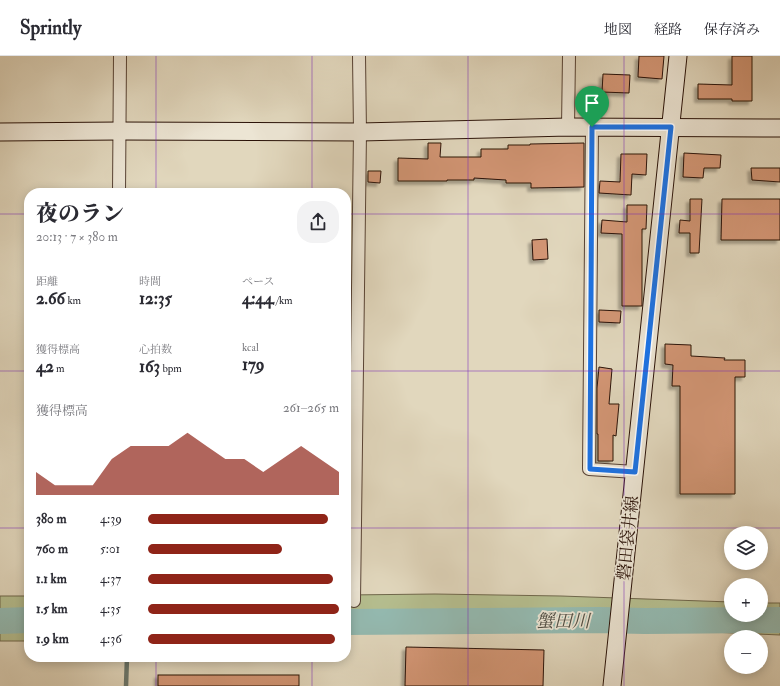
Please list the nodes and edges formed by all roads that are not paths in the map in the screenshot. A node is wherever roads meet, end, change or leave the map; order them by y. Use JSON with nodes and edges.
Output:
{"nodes":[{"id":1,"x":120,"y":56,"type":"edge"},
{"id":2,"x":359,"y":56,"type":"edge"},
{"id":3,"x":568,"y":56,"type":"edge"},
{"id":4,"x":678,"y":56,"type":"edge"},
{"id":5,"x":568,"y":127,"type":"junction"},
{"id":6,"x":592,"y":127,"type":"junction"},
{"id":7,"x":671,"y":127,"type":"junction"},
{"id":8,"x":780,"y":128,"type":"edge"},
{"id":9,"x":119,"y":131,"type":"junction"},
{"id":10,"x":0,"y":132,"type":"edge"},
{"id":11,"x":360,"y":132,"type":"junction"},
{"id":12,"x":119,"y":188,"type":"edge"},
{"id":13,"x":635,"y":472,"type":"junction"},
{"id":14,"x":354,"y":601,"type":"dead end"},
{"id":15,"x":612,"y":686,"type":"edge"}],
"edges":[{"from":1,"to":9,"type":"street"},
{"from":2,"to":11,"type":"street"},
{"from":3,"to":5,"type":"street"},
{"from":4,"to":7,"type":"street","name":"磐田袋井線"},
{"from":5,"to":6,"type":"street"},
{"from":5,"to":11,"type":"street"},
{"from":6,"to":7,"type":"street"},
{"from":6,"to":13,"type":"street"},
{"from":7,"to":8,"type":"street"},
{"from":7,"to":13,"type":"street","name":"磐田袋井線"},
{"from":9,"to":10,"type":"street"},
{"from":9,"to":11,"type":"street"},
{"from":9,"to":12,"type":"street"},
{"from":11,"to":14,"type":"street"},
{"from":13,"to":15,"type":"street","name":"磐田袋井線"}]}
